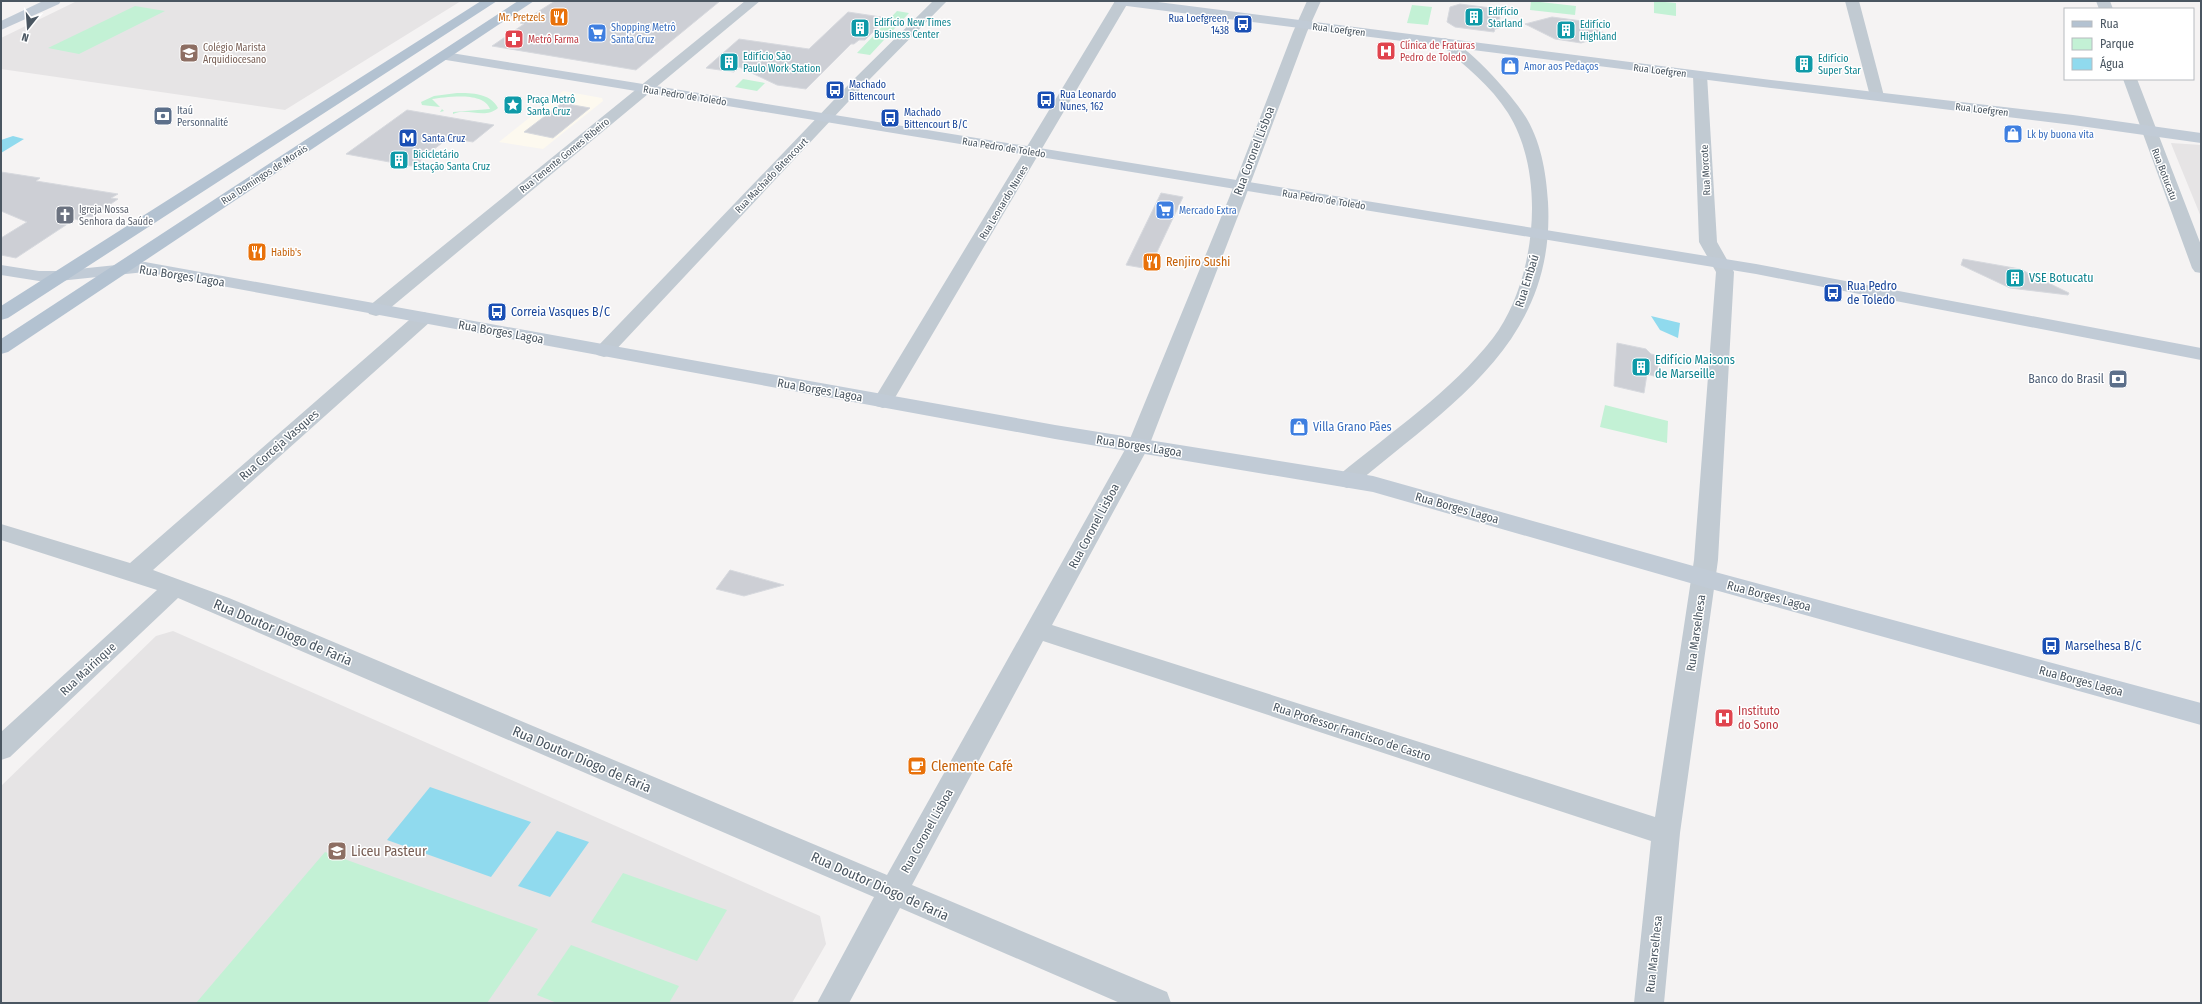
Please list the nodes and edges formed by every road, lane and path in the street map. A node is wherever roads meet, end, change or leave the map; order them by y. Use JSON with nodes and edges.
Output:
{"nodes":[{"id":1,"x":54,"y":1,"type":"edge"},
{"id":2,"x":490,"y":1,"type":"edge"},
{"id":3,"x":527,"y":1,"type":"edge"},
{"id":4,"x":753,"y":1,"type":"edge"},
{"id":5,"x":940,"y":1,"type":"edge"},
{"id":6,"x":1120,"y":1,"type":"edge"},
{"id":7,"x":1314,"y":1,"type":"edge"},
{"id":8,"x":1852,"y":1,"type":"edge"},
{"id":9,"x":1303,"y":24,"type":"junction"},
{"id":10,"x":1,"y":26,"type":"edge"},
{"id":11,"x":1445,"y":42,"type":"junction"},
{"id":12,"x":445,"y":56,"type":"junction"},
{"id":13,"x":1700,"y":75,"type":"junction"},
{"id":14,"x":2130,"y":80,"type":"edge"},
{"id":15,"x":646,"y":88,"type":"junction"},
{"id":16,"x":1877,"y":96,"type":"junction"},
{"id":17,"x":826,"y":118,"type":"junction"},
{"id":18,"x":2148,"y":130,"type":"junction"},
{"id":19,"x":2201,"y":138,"type":"edge"},
{"id":20,"x":1033,"y":151,"type":"junction"},
{"id":21,"x":1241,"y":185,"type":"junction"},
{"id":22,"x":1538,"y":233,"type":"junction"},
{"id":23,"x":1720,"y":263,"type":"junction"},
{"id":24,"x":120,"y":268,"type":"junction"},
{"id":25,"x":2201,"y":268,"type":"edge"},
{"id":26,"x":1,"y":270,"type":"edge"},
{"id":27,"x":59,"y":276,"type":"junction"},
{"id":28,"x":376,"y":310,"type":"junction"},
{"id":29,"x":1,"y":314,"type":"edge"},
{"id":30,"x":423,"y":318,"type":"junction"},
{"id":31,"x":1,"y":348,"type":"edge"},
{"id":32,"x":604,"y":351,"type":"junction"},
{"id":33,"x":2201,"y":354,"type":"edge"},
{"id":34,"x":883,"y":401,"type":"junction"},
{"id":35,"x":1138,"y":446,"type":"junction"},
{"id":36,"x":1347,"y":480,"type":"junction"},
{"id":37,"x":1,"y":532,"type":"edge"},
{"id":38,"x":134,"y":573,"type":"junction"},
{"id":39,"x":1704,"y":578,"type":"junction"},
{"id":40,"x":174,"y":588,"type":"junction"},
{"id":41,"x":1038,"y":630,"type":"junction"},
{"id":42,"x":2201,"y":714,"type":"edge"},
{"id":43,"x":1,"y":749,"type":"edge"},
{"id":44,"x":1666,"y":834,"type":"junction"},
{"id":45,"x":893,"y":892,"type":"junction"},
{"id":46,"x":832,"y":1003,"type":"edge"},
{"id":47,"x":1156,"y":1003,"type":"edge"},
{"id":48,"x":1649,"y":1003,"type":"edge"}],
"edges":[{"from":1,"to":10,"type":"street"},
{"from":2,"to":27,"type":"main road","name":"Rua Domingos de Morais"},
{"from":3,"to":12,"type":"main road","name":"Rua Domingos de Morais"},
{"from":4,"to":15,"type":"street","name":"Rua Tenente Gomes Ribeiro"},
{"from":5,"to":17,"type":"street","name":"Rua Machado Bitencourt"},
{"from":6,"to":9,"type":"street","name":"Rua Loefgren"},
{"from":6,"to":20,"type":"street","name":"Rua Leonardo Nunes"},
{"from":7,"to":9,"type":"street","name":"Rua Coronel Lisboa"},
{"from":8,"to":16,"type":"street"},
{"from":9,"to":11,"type":"street","name":"Rua Loefgren"},
{"from":9,"to":21,"type":"street","name":"Rua Coronel Lisboa"},
{"from":11,"to":13,"type":"street","name":"Rua Loefgren"},
{"from":11,"to":22,"type":"street","name":"Rua Embaú"},
{"from":12,"to":15,"type":"street","name":"Rua Pedro de Toledo"},
{"from":12,"to":24,"type":"main road","name":"Rua Domingos de Morais"},
{"from":13,"to":16,"type":"street","name":"Rua Loefgren"},
{"from":13,"to":23,"type":"street","name":"Rua Morcote"},
{"from":14,"to":18,"type":"street","name":"Rua Botucatu"},
{"from":15,"to":17,"type":"street","name":"Rua Pedro de Toledo"},
{"from":15,"to":28,"type":"street","name":"Rua Tenente Gomes Ribeiro"},
{"from":16,"to":18,"type":"street","name":"Rua Loefgren"},
{"from":17,"to":20,"type":"street","name":"Rua Pedro de Toledo"},
{"from":17,"to":32,"type":"street","name":"Rua Machado Bitencourt"},
{"from":18,"to":19,"type":"street","name":"Rua Loefgren"},
{"from":18,"to":25,"type":"street","name":"Rua Botucatu"},
{"from":20,"to":21,"type":"street","name":"Rua Pedro de Toledo"},
{"from":20,"to":34,"type":"street","name":"Rua Leonardo Nunes"},
{"from":21,"to":22,"type":"street","name":"Rua Pedro de Toledo"},
{"from":21,"to":35,"type":"street","name":"Rua Coronel Lisboa"},
{"from":22,"to":23,"type":"street","name":"Rua Pedro de Toledo"},
{"from":22,"to":36,"type":"street","name":"Rua Embaú"},
{"from":23,"to":33,"type":"street","name":"Rua Pedro de Toledo"},
{"from":23,"to":39,"type":"street","name":"Rua Marselhesa"},
{"from":24,"to":27,"type":"street","name":"Rua Borges Lagoa"},
{"from":24,"to":28,"type":"street","name":"Rua Borges Lagoa"},
{"from":24,"to":31,"type":"main road","name":"Rua Domingos de Morais"},
{"from":26,"to":27,"type":"street","name":"Rua Borges Lagoa"},
{"from":27,"to":29,"type":"main road","name":"Rua Domingos de Morais"},
{"from":28,"to":30,"type":"street","name":"Rua Borges Lagoa"},
{"from":30,"to":32,"type":"street","name":"Rua Borges Lagoa"},
{"from":30,"to":38,"type":"street","name":"Rua Corceja Vasques"},
{"from":32,"to":34,"type":"street","name":"Rua Borges Lagoa"},
{"from":34,"to":35,"type":"street","name":"Rua Borges Lagoa"},
{"from":35,"to":36,"type":"street","name":"Rua Borges Lagoa"},
{"from":35,"to":41,"type":"street","name":"Rua Coronel Lisboa"},
{"from":36,"to":39,"type":"street","name":"Rua Borges Lagoa"},
{"from":37,"to":38,"type":"street","name":"Rua Doutor Diogo de Faria"},
{"from":38,"to":40,"type":"street","name":"Rua Doutor Diogo de Faria"},
{"from":39,"to":42,"type":"street","name":"Rua Borges Lagoa"},
{"from":39,"to":44,"type":"street","name":"Rua Marselhesa"},
{"from":40,"to":43,"type":"street","name":"Rua Mairinque"},
{"from":40,"to":45,"type":"street","name":"Rua Doutor Diogo de Faria"},
{"from":41,"to":44,"type":"street","name":"Rua Professor Francisco de Castro"},
{"from":41,"to":45,"type":"street","name":"Rua Coronel Lisboa"},
{"from":44,"to":48,"type":"street","name":"Rua Marselhesa"},
{"from":45,"to":46,"type":"street","name":"Rua Coronel Lisboa"},
{"from":45,"to":47,"type":"street","name":"Rua Doutor Diogo de Faria"}]}
